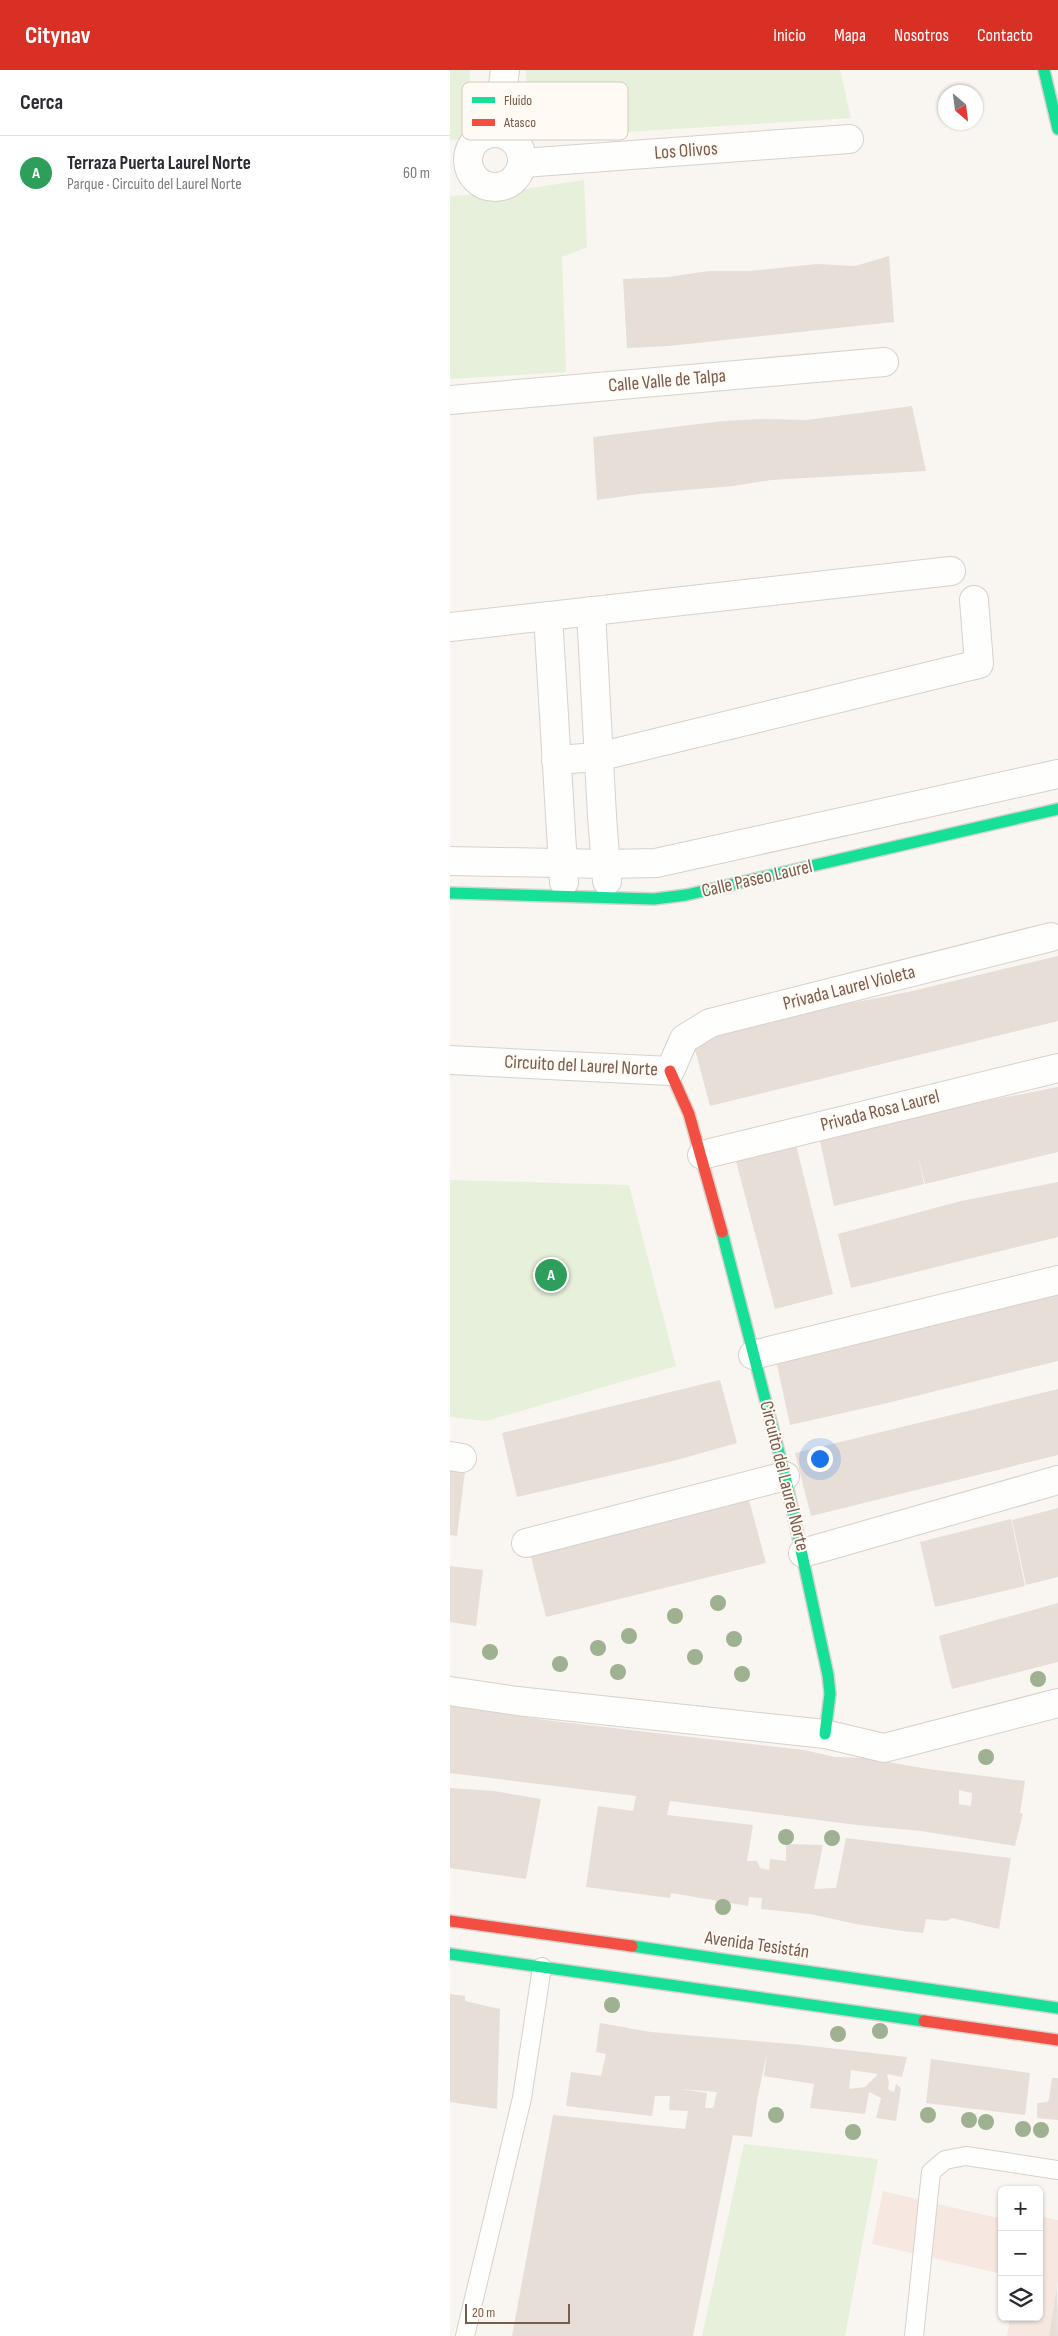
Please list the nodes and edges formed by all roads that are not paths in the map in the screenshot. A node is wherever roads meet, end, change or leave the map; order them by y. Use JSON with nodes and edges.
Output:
{"nodes":[{"id":1,"x":1044,"y":70,"type":"edge"},
{"id":2,"x":1058,"y":129,"type":"edge"},
{"id":3,"x":849,"y":139,"type":"dead end"},
{"id":4,"x":476,"y":140,"type":"edge"},
{"id":5,"x":514,"y":140,"type":"edge"},
{"id":6,"x":459,"y":156,"type":"edge"},
{"id":7,"x":523,"y":163,"type":"junction"},
{"id":8,"x":884,"y":362,"type":"dead end"},
{"id":9,"x":450,"y":400,"type":"edge"},
{"id":10,"x":952,"y":571,"type":"dead end"},
{"id":11,"x":974,"y":600,"type":"dead end"},
{"id":12,"x":590,"y":611,"type":"junction"},
{"id":13,"x":548,"y":616,"type":"junction"},
{"id":14,"x":450,"y":627,"type":"edge"},
{"id":15,"x":598,"y":757,"type":"junction"},
{"id":16,"x":556,"y":760,"type":"junction"},
{"id":17,"x":1058,"y":774,"type":"edge"},
{"id":18,"x":1058,"y":809,"type":"edge"},
{"id":19,"x":450,"y":861,"type":"edge"},
{"id":20,"x":563,"y":863,"type":"junction"},
{"id":21,"x":606,"y":864,"type":"junction"},
{"id":22,"x":450,"y":893,"type":"edge"},
{"id":23,"x":565,"y":896,"type":"junction"},
{"id":24,"x":608,"y":898,"type":"junction"},
{"id":25,"x":1051,"y":937,"type":"dead end"},
{"id":26,"x":450,"y":1060,"type":"edge"},
{"id":27,"x":1058,"y":1068,"type":"edge"},
{"id":28,"x":670,"y":1071,"type":"junction"},
{"id":29,"x":702,"y":1155,"type":"junction"},
{"id":30,"x":1058,"y":1280,"type":"edge"},
{"id":31,"x":753,"y":1355,"type":"junction"},
{"id":32,"x":785,"y":1476,"type":"junction"},
{"id":33,"x":1058,"y":1480,"type":"edge"},
{"id":34,"x":526,"y":1543,"type":"dead end"},
{"id":35,"x":804,"y":1553,"type":"junction"},
{"id":36,"x":450,"y":1691,"type":"edge"},
{"id":37,"x":1058,"y":1703,"type":"edge"},
{"id":38,"x":825,"y":1734,"type":"junction"},
{"id":39,"x":450,"y":1921,"type":"edge"},
{"id":40,"x":450,"y":1954,"type":"edge"},
{"id":41,"x":542,"y":1967,"type":"junction"},
{"id":42,"x":1058,"y":2008,"type":"edge"},
{"id":43,"x":1058,"y":2040,"type":"edge"},
{"id":44,"x":1058,"y":2170,"type":"edge"},
{"id":45,"x":465,"y":2336,"type":"edge"},
{"id":46,"x":914,"y":2336,"type":"edge"}],
"edges":[{"from":1,"to":2,"type":"street"},
{"from":3,"to":7,"type":"street","name":"Los Olivos"},
{"from":4,"to":6,"type":"street"},
{"from":5,"to":7,"type":"street"},
{"from":6,"to":7,"type":"street"},
{"from":8,"to":9,"type":"street","name":"Calle Valle de Talpa"},
{"from":10,"to":12,"type":"street"},
{"from":11,"to":15,"type":"street"},
{"from":12,"to":13,"type":"street"},
{"from":12,"to":15,"type":"street"},
{"from":13,"to":14,"type":"street"},
{"from":13,"to":16,"type":"street"},
{"from":15,"to":16,"type":"street"},
{"from":15,"to":21,"type":"street"},
{"from":16,"to":20,"type":"street"},
{"from":17,"to":21,"type":"street","name":"Calle Paseo Laurel"},
{"from":18,"to":24,"type":"street","name":"Calle Paseo Laurel"},
{"from":19,"to":20,"type":"street","name":"Calle Paseo Laurel"},
{"from":20,"to":21,"type":"street","name":"Calle Paseo Laurel"},
{"from":20,"to":23,"type":"street"},
{"from":21,"to":24,"type":"street"},
{"from":22,"to":23,"type":"street","name":"Calle Paseo Laurel"},
{"from":23,"to":24,"type":"street","name":"Calle Paseo Laurel"},
{"from":25,"to":28,"type":"street","name":"Privada Laurel Violeta"},
{"from":26,"to":28,"type":"street","name":"Circuito del Laurel Norte"},
{"from":27,"to":29,"type":"street","name":"Privada Rosa Laurel"},
{"from":28,"to":29,"type":"street","name":"Circuito del Laurel Norte"},
{"from":29,"to":31,"type":"street","name":"Circuito del Laurel Norte"},
{"from":30,"to":31,"type":"street"},
{"from":31,"to":32,"type":"street","name":"Circuito del Laurel Norte"},
{"from":32,"to":34,"type":"street"},
{"from":32,"to":35,"type":"street","name":"Circuito del Laurel Norte"},
{"from":33,"to":35,"type":"street"},
{"from":35,"to":38,"type":"street","name":"Circuito del Laurel Norte"},
{"from":36,"to":38,"type":"street"},
{"from":37,"to":38,"type":"street"},
{"from":39,"to":42,"type":"street","name":"Avenida Tesistán"},
{"from":40,"to":41,"type":"street"},
{"from":41,"to":43,"type":"street"},
{"from":41,"to":45,"type":"lane"},
{"from":44,"to":46,"type":"lane"}]}
